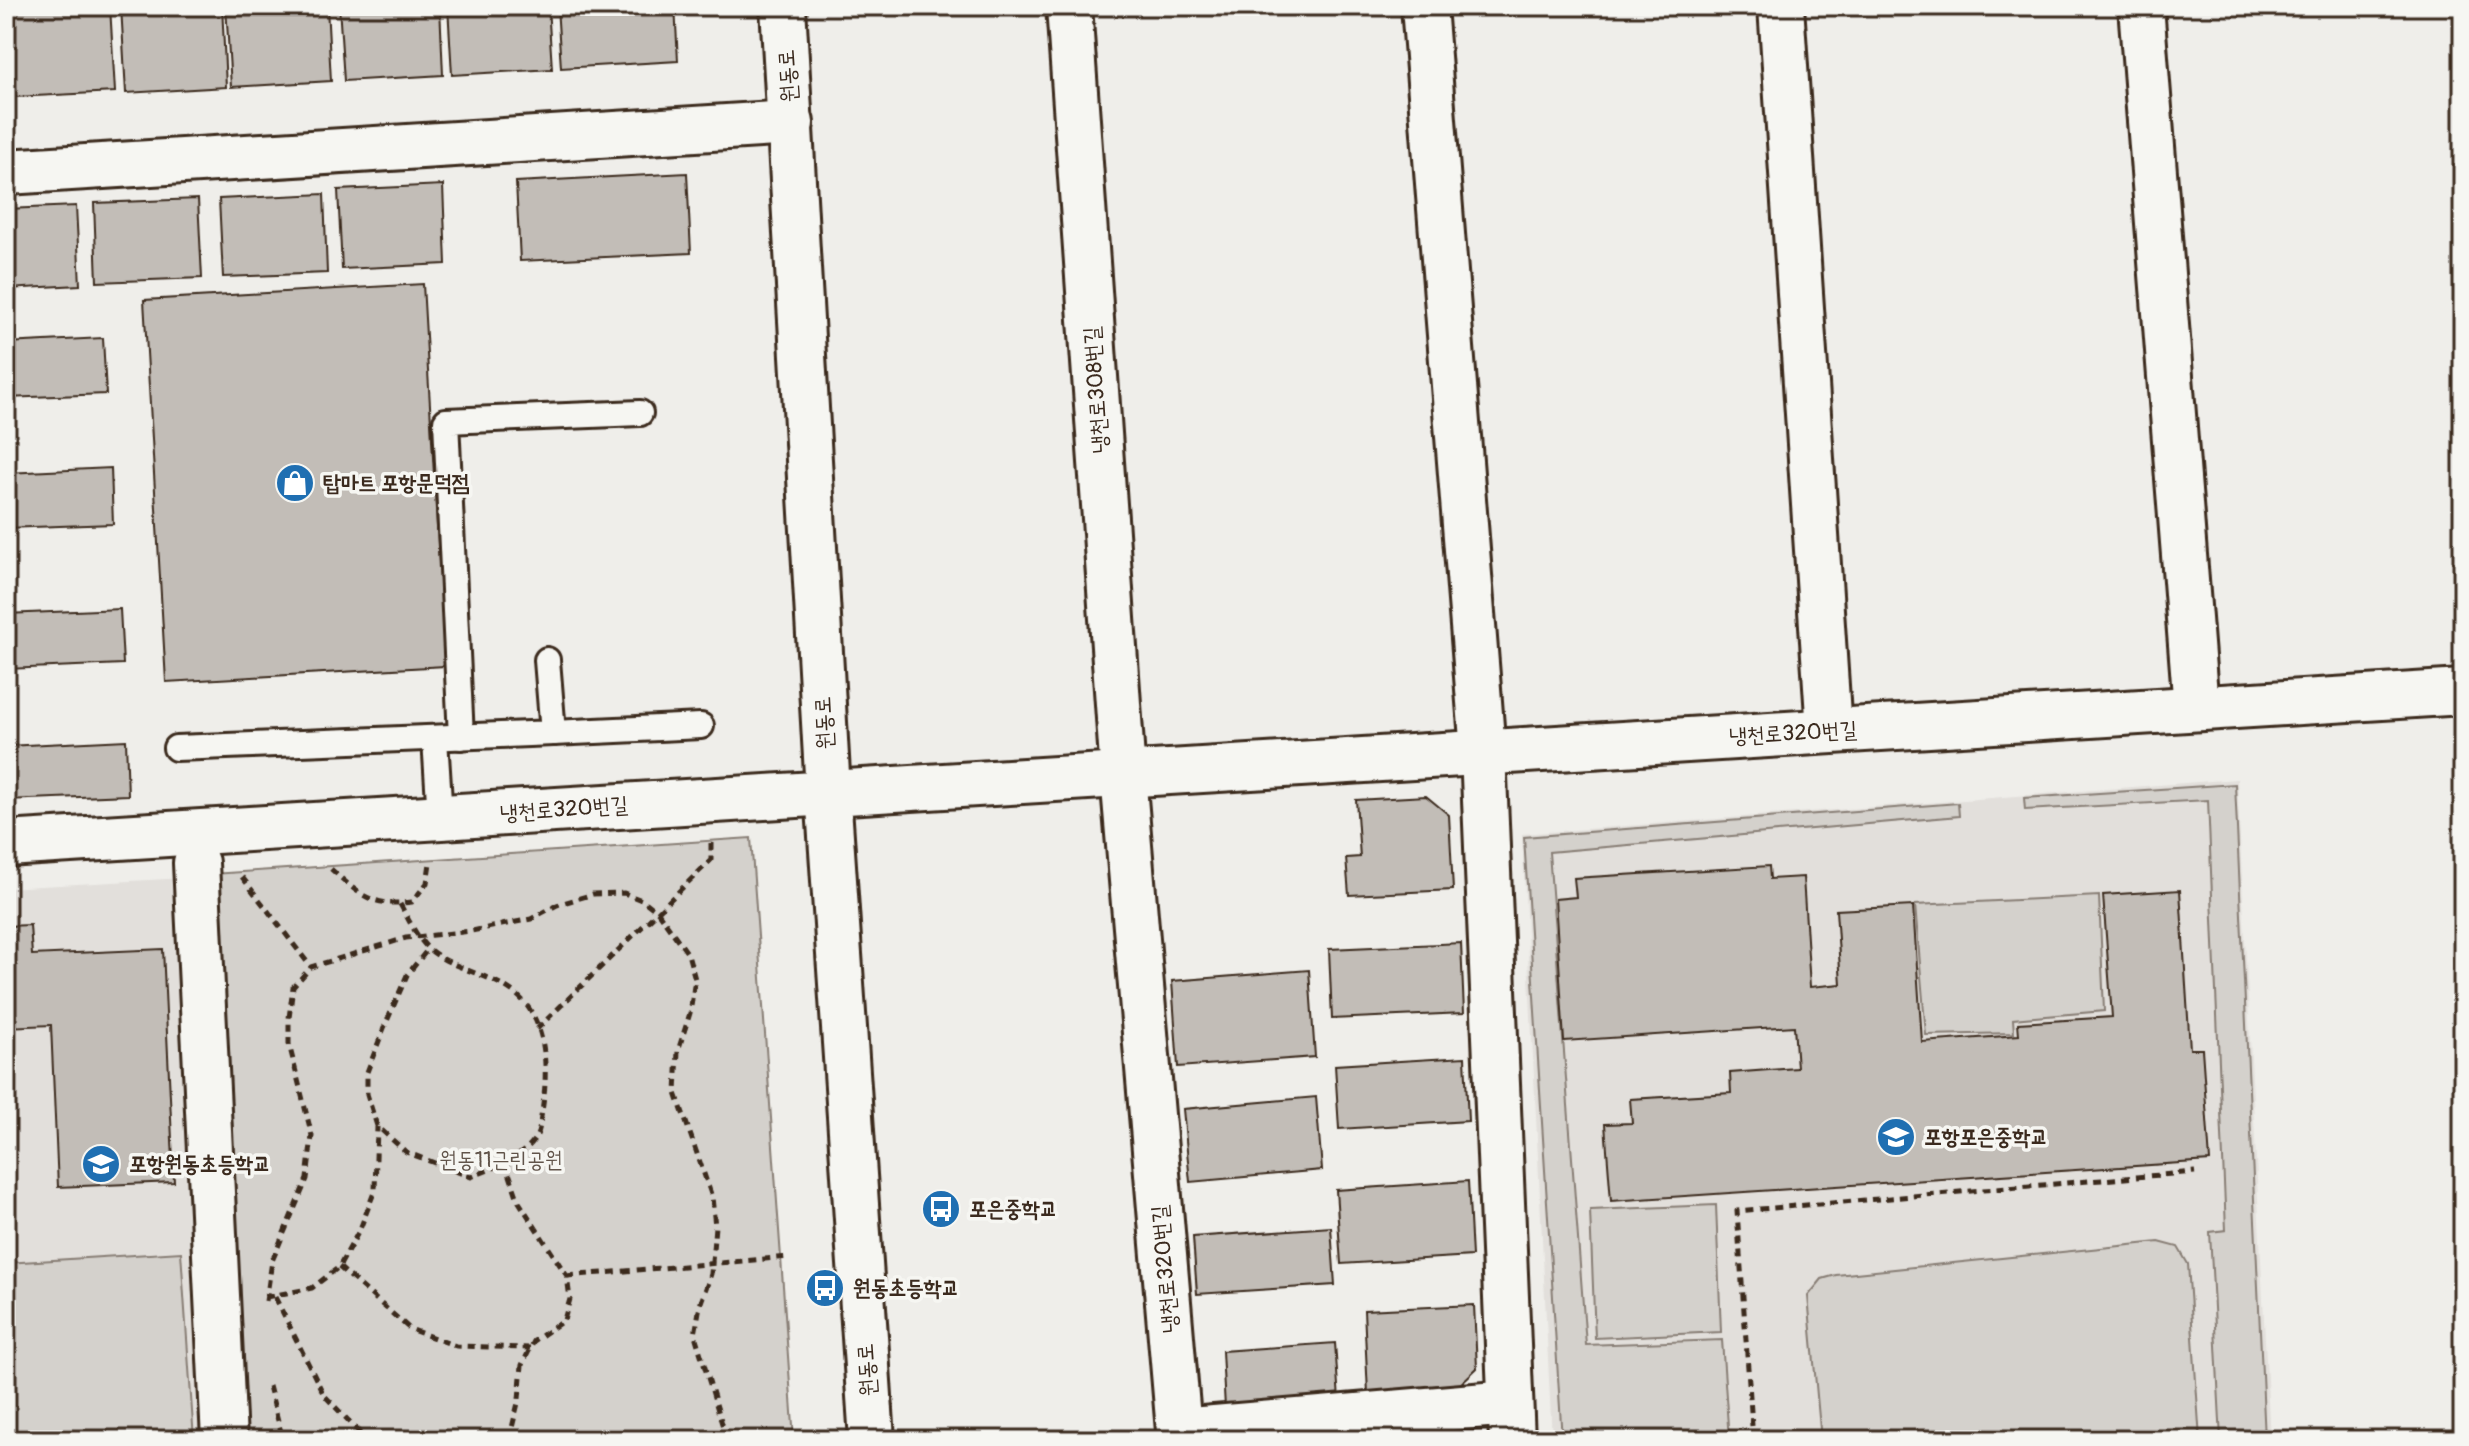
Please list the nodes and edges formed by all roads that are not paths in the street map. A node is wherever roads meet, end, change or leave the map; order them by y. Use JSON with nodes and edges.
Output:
{"nodes":[{"id":1,"x":783,"y":6,"type":"edge"},
{"id":2,"x":1069,"y":6,"type":"edge"},
{"id":3,"x":1424,"y":6,"type":"edge"},
{"id":4,"x":1781,"y":6,"type":"edge"},
{"id":5,"x":2141,"y":6,"type":"edge"},
{"id":6,"x":791,"y":123,"type":"junction"},
{"id":7,"x":6,"y":172,"type":"edge"},
{"id":8,"x":640,"y":413,"type":"dead end"},
{"id":9,"x":547,"y":660,"type":"dead end"},
{"id":10,"x":2463,"y":692,"type":"edge"},
{"id":11,"x":2196,"y":708,"type":"junction"},
{"id":12,"x":701,"y":726,"type":"dead end"},
{"id":13,"x":1829,"y":731,"type":"junction"},
{"id":14,"x":553,"y":733,"type":"junction"},
{"id":15,"x":461,"y":737,"type":"junction"},
{"id":16,"x":435,"y":739,"type":"junction"},
{"id":17,"x":176,"y":748,"type":"dead end"},
{"id":18,"x":1483,"y":752,"type":"junction"},
{"id":19,"x":1123,"y":775,"type":"junction"},
{"id":20,"x":828,"y":792,"type":"junction"},
{"id":21,"x":434,"y":836,"type":"junction"},
{"id":22,"x":6,"y":844,"type":"edge"},
{"id":23,"x":196,"y":863,"type":"dead end"},
{"id":24,"x":1511,"y":1422,"type":"edge"},
{"id":25,"x":224,"y":1440,"type":"edge"},
{"id":26,"x":872,"y":1440,"type":"edge"}],
"edges":[{"from":1,"to":6,"type":"street","name":"원동로"},
{"from":2,"to":19,"type":"street","name":"냉천로308번길"},
{"from":3,"to":18,"type":"street"},
{"from":4,"to":13,"type":"street"},
{"from":5,"to":11,"type":"street"},
{"from":6,"to":7,"type":"street"},
{"from":6,"to":20,"type":"street","name":"원동로"},
{"from":8,"to":15,"type":"lane"},
{"from":9,"to":14,"type":"lane"},
{"from":10,"to":11,"type":"street","name":"냉천로320번길"},
{"from":11,"to":13,"type":"street","name":"냉천로320번길"},
{"from":12,"to":14,"type":"lane"},
{"from":13,"to":18,"type":"street","name":"냉천로320번길"},
{"from":14,"to":15,"type":"lane"},
{"from":15,"to":16,"type":"lane"},
{"from":16,"to":17,"type":"lane"},
{"from":16,"to":21,"type":"lane"},
{"from":18,"to":19,"type":"street","name":"냉천로320번길"},
{"from":18,"to":24,"type":"street"},
{"from":19,"to":20,"type":"street","name":"냉천로320번길"},
{"from":19,"to":24,"type":"street","name":"냉천로320번길"},
{"from":20,"to":21,"type":"street","name":"냉천로320번길"},
{"from":20,"to":26,"type":"street","name":"원동로"},
{"from":21,"to":22,"type":"street","name":"냉천로320번길"},
{"from":23,"to":25,"type":"street"}]}
